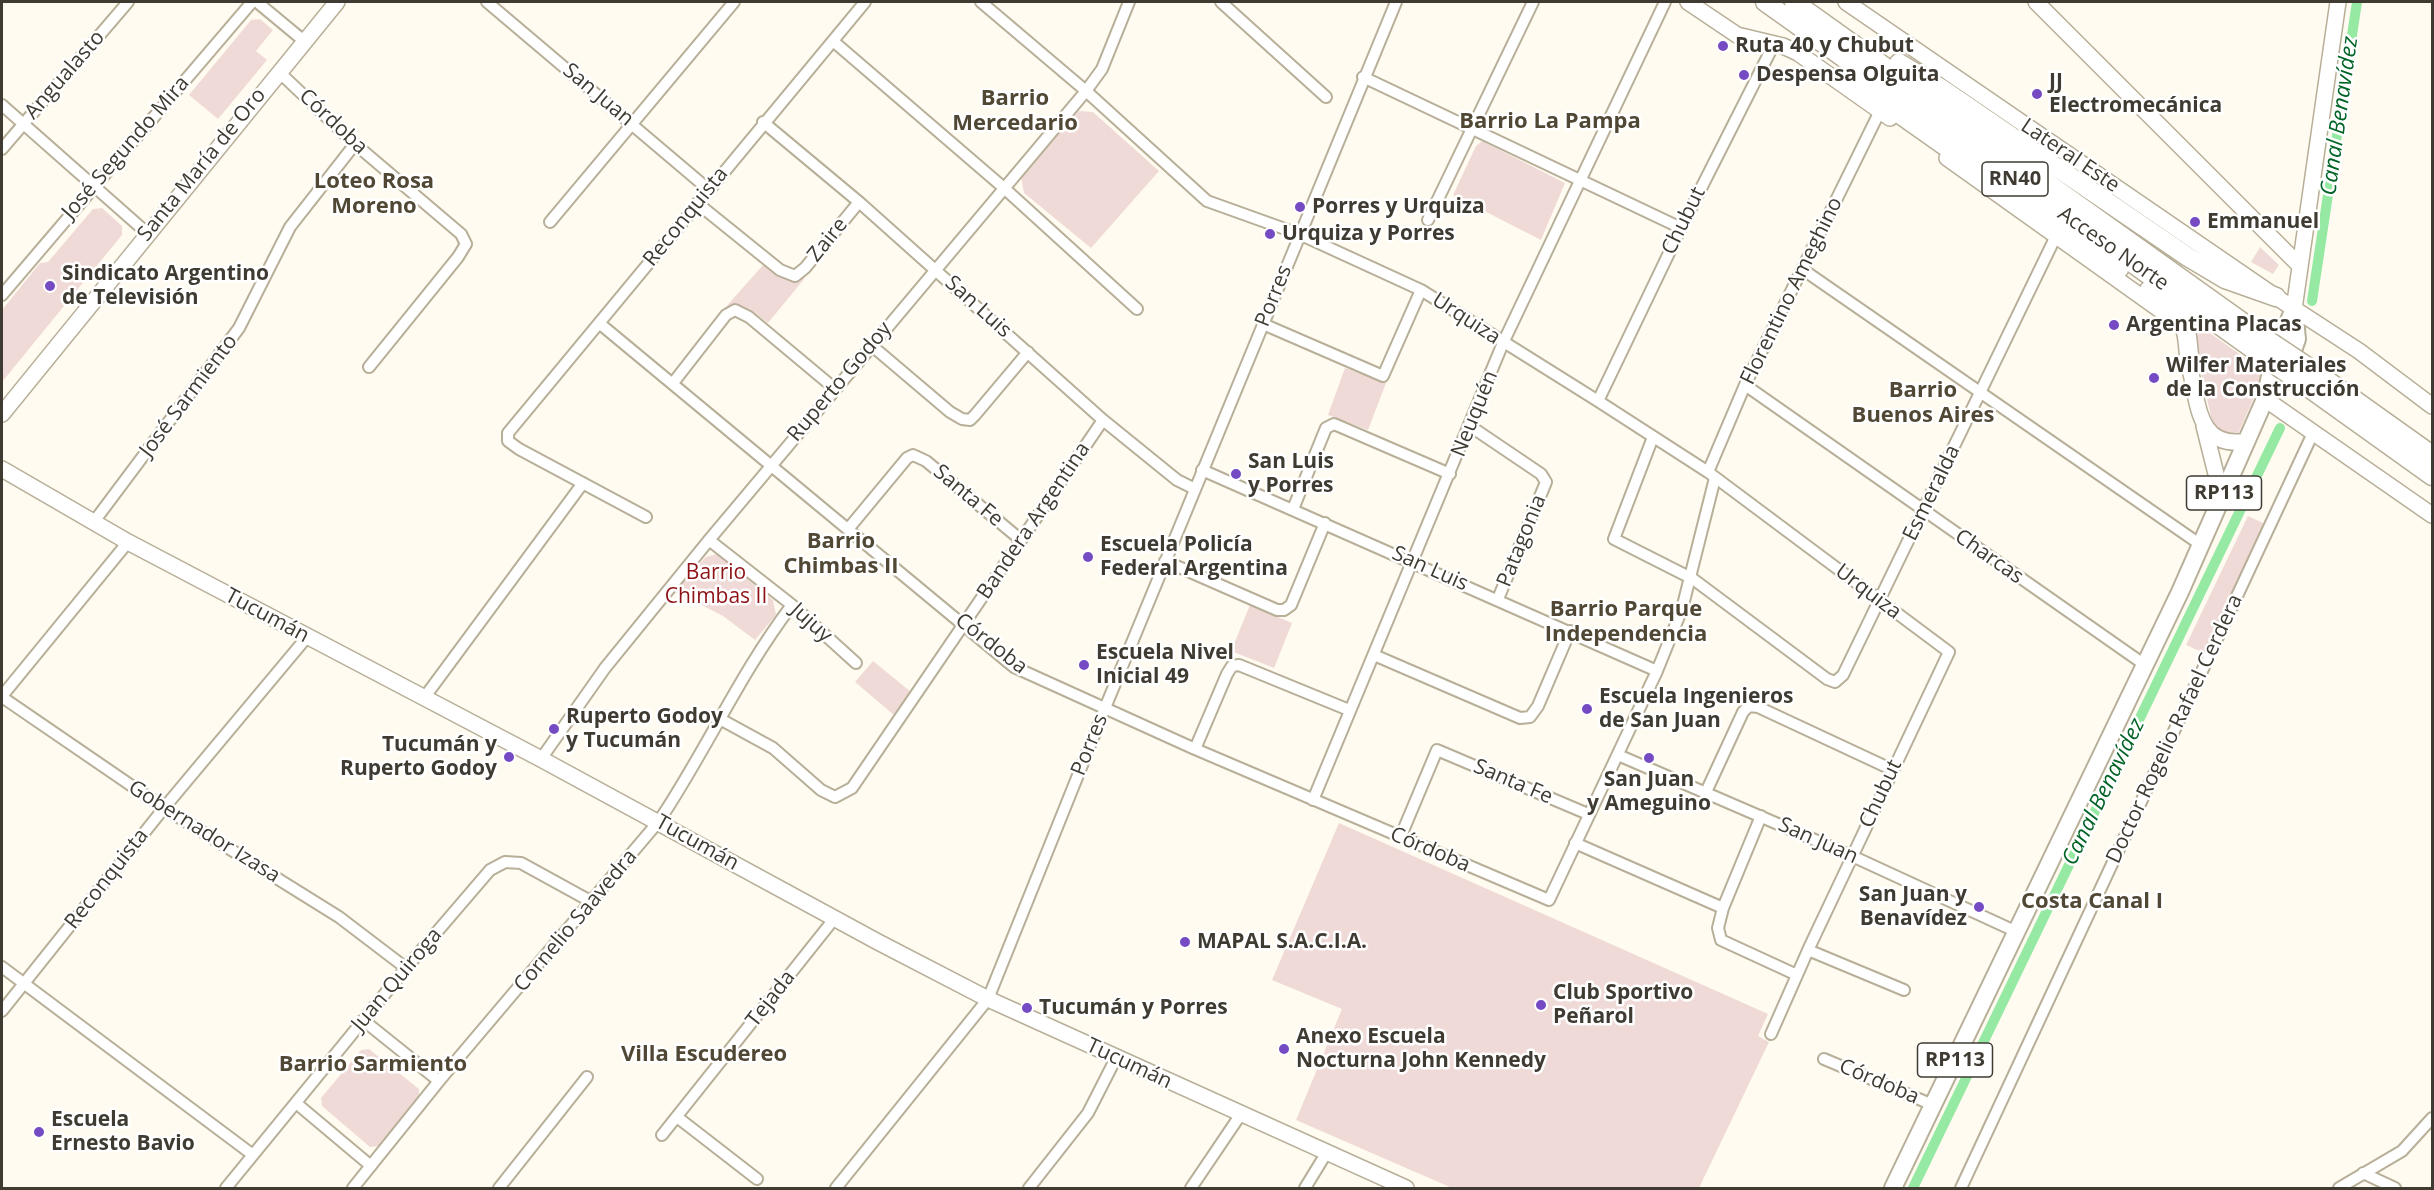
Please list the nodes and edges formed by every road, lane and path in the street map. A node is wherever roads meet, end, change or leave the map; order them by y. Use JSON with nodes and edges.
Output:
{"nodes":[{"id":1,"x":128,"y":2,"type":"edge"},
{"id":2,"x":252,"y":2,"type":"edge"},
{"id":3,"x":257,"y":2,"type":"edge"},
{"id":4,"x":337,"y":2,"type":"edge"},
{"id":5,"x":486,"y":2,"type":"edge"},
{"id":6,"x":734,"y":2,"type":"edge"},
{"id":7,"x":865,"y":2,"type":"edge"},
{"id":8,"x":981,"y":2,"type":"edge"},
{"id":9,"x":1129,"y":2,"type":"edge"},
{"id":10,"x":1221,"y":2,"type":"edge"},
{"id":11,"x":1396,"y":2,"type":"edge"},
{"id":12,"x":1533,"y":2,"type":"edge"},
{"id":13,"x":1665,"y":2,"type":"edge"},
{"id":14,"x":1688,"y":2,"type":"edge"},
{"id":15,"x":1764,"y":2,"type":"edge"},
{"id":16,"x":1794,"y":2,"type":"edge"},
{"id":17,"x":2036,"y":2,"type":"edge"},
{"id":18,"x":2338,"y":2,"type":"edge"},
{"id":19,"x":1853,"y":4,"type":"edge"},
{"id":20,"x":1821,"y":21,"type":"junction"},
{"id":21,"x":304,"y":41,"type":"junction"},
{"id":22,"x":833,"y":41,"type":"junction"},
{"id":23,"x":1774,"y":44,"type":"junction"},
{"id":24,"x":279,"y":72,"type":"junction"},
{"id":25,"x":1363,"y":77,"type":"junction"},
{"id":26,"x":1086,"y":91,"type":"junction"},
{"id":27,"x":1326,"y":97,"type":"dead end"},
{"id":28,"x":2,"y":105,"type":"edge"},
{"id":29,"x":1880,"y":111,"type":"junction"},
{"id":30,"x":763,"y":122,"type":"junction"},
{"id":31,"x":23,"y":124,"type":"junction"},
{"id":32,"x":633,"y":125,"type":"junction"},
{"id":33,"x":1472,"y":128,"type":"junction"},
{"id":34,"x":355,"y":144,"type":"junction"},
{"id":35,"x":2,"y":148,"type":"edge"},
{"id":36,"x":1579,"y":180,"type":"junction"},
{"id":37,"x":94,"y":186,"type":"junction"},
{"id":38,"x":1004,"y":188,"type":"junction"},
{"id":39,"x":708,"y":189,"type":"junction"},
{"id":40,"x":859,"y":202,"type":"junction"},
{"id":41,"x":697,"y":203,"type":"junction"},
{"id":42,"x":1428,"y":220,"type":"dead end"},
{"id":43,"x":550,"y":222,"type":"dead end"},
{"id":44,"x":1681,"y":228,"type":"junction"},
{"id":45,"x":147,"y":232,"type":"junction"},
{"id":46,"x":1299,"y":234,"type":"junction"},
{"id":47,"x":2056,"y":236,"type":"junction"},
{"id":48,"x":2300,"y":266,"type":"junction"},
{"id":49,"x":935,"y":269,"type":"junction"},
{"id":50,"x":1802,"y":269,"type":"junction"},
{"id":51,"x":1421,"y":290,"type":"junction"},
{"id":52,"x":2,"y":295,"type":"edge"},
{"id":53,"x":2276,"y":297,"type":"junction"},
{"id":54,"x":1137,"y":309,"type":"dead end"},
{"id":55,"x":2294,"y":309,"type":"junction"},
{"id":56,"x":599,"y":322,"type":"junction"},
{"id":57,"x":1263,"y":324,"type":"junction"},
{"id":58,"x":1503,"y":343,"type":"junction"},
{"id":59,"x":871,"y":345,"type":"junction"},
{"id":60,"x":2267,"y":349,"type":"junction"},
{"id":61,"x":1028,"y":352,"type":"junction"},
{"id":62,"x":369,"y":367,"type":"dead end"},
{"id":63,"x":2190,"y":368,"type":"junction"},
{"id":64,"x":2312,"y":379,"type":"junction"},
{"id":65,"x":673,"y":383,"type":"junction"},
{"id":66,"x":1745,"y":385,"type":"junction"},
{"id":67,"x":834,"y":388,"type":"junction"},
{"id":68,"x":1980,"y":394,"type":"junction"},
{"id":69,"x":2265,"y":399,"type":"junction"},
{"id":70,"x":1598,"y":400,"type":"junction"},
{"id":71,"x":2433,"y":406,"type":"edge"},
{"id":72,"x":2,"y":414,"type":"edge"},
{"id":73,"x":1103,"y":420,"type":"junction"},
{"id":74,"x":1470,"y":426,"type":"junction"},
{"id":75,"x":2204,"y":426,"type":"junction"},
{"id":76,"x":2313,"y":433,"type":"junction"},
{"id":77,"x":1653,"y":437,"type":"junction"},
{"id":78,"x":2247,"y":441,"type":"junction"},
{"id":79,"x":2433,"y":454,"type":"edge"},
{"id":80,"x":770,"y":464,"type":"junction"},
{"id":81,"x":2,"y":469,"type":"edge"},
{"id":82,"x":1202,"y":470,"type":"junction"},
{"id":83,"x":1450,"y":474,"type":"junction"},
{"id":84,"x":1712,"y":475,"type":"junction"},
{"id":85,"x":2433,"y":476,"type":"edge"},
{"id":86,"x":583,"y":483,"type":"junction"},
{"id":87,"x":1195,"y":489,"type":"junction"},
{"id":88,"x":2222,"y":498,"type":"junction"},
{"id":89,"x":1293,"y":509,"type":"junction"},
{"id":90,"x":1923,"y":511,"type":"junction"},
{"id":91,"x":2433,"y":515,"type":"edge"},
{"id":92,"x":646,"y":517,"type":"dead end"},
{"id":93,"x":93,"y":523,"type":"junction"},
{"id":94,"x":1325,"y":523,"type":"junction"},
{"id":95,"x":849,"y":528,"type":"junction"},
{"id":96,"x":708,"y":540,"type":"junction"},
{"id":97,"x":1021,"y":540,"type":"junction"},
{"id":98,"x":128,"y":542,"type":"junction"},
{"id":99,"x":2201,"y":545,"type":"junction"},
{"id":100,"x":1165,"y":561,"type":"junction"},
{"id":101,"x":1413,"y":562,"type":"junction"},
{"id":102,"x":1690,"y":578,"type":"junction"},
{"id":103,"x":1498,"y":599,"type":"junction"},
{"id":104,"x":1880,"y":600,"type":"junction"},
{"id":105,"x":792,"y":605,"type":"junction"},
{"id":106,"x":964,"y":624,"type":"junction"},
{"id":107,"x":1570,"y":631,"type":"junction"},
{"id":108,"x":307,"y":637,"type":"junction"},
{"id":109,"x":1949,"y":652,"type":"joint"},
{"id":110,"x":1374,"y":655,"type":"junction"},
{"id":111,"x":856,"y":663,"type":"dead end"},
{"id":112,"x":2145,"y":665,"type":"junction"},
{"id":113,"x":1657,"y":671,"type":"junction"},
{"id":114,"x":2,"y":697,"type":"edge"},
{"id":115,"x":424,"y":698,"type":"junction"},
{"id":116,"x":1105,"y":708,"type":"junction"},
{"id":117,"x":1349,"y":710,"type":"junction"},
{"id":118,"x":720,"y":719,"type":"junction"},
{"id":119,"x":1196,"y":749,"type":"junction"},
{"id":120,"x":1618,"y":755,"type":"junction"},
{"id":121,"x":541,"y":759,"type":"junction"},
{"id":122,"x":1893,"y":770,"type":"junction"},
{"id":123,"x":1706,"y":792,"type":"junction"},
{"id":124,"x":1313,"y":800,"type":"junction"},
{"id":125,"x":164,"y":808,"type":"junction"},
{"id":126,"x":1588,"y":814,"type":"junction"},
{"id":127,"x":1761,"y":816,"type":"junction"},
{"id":128,"x":658,"y":821,"type":"junction"},
{"id":129,"x":1400,"y":838,"type":"junction"},
{"id":130,"x":1575,"y":843,"type":"junction"},
{"id":131,"x":1852,"y":856,"type":"junction"},
{"id":132,"x":1549,"y":900,"type":"joint"},
{"id":133,"x":592,"y":902,"type":"junction"},
{"id":134,"x":1723,"y":908,"type":"junction"},
{"id":135,"x":834,"y":919,"type":"junction"},
{"id":136,"x":2017,"y":932,"type":"junction"},
{"id":137,"x":1808,"y":950,"type":"junction"},
{"id":138,"x":2,"y":967,"type":"edge"},
{"id":139,"x":406,"y":968,"type":"junction"},
{"id":140,"x":1797,"y":975,"type":"junction"},
{"id":141,"x":24,"y":984,"type":"junction"},
{"id":142,"x":1904,"y":990,"type":"dead end"},
{"id":143,"x":988,"y":999,"type":"junction"},
{"id":144,"x":2,"y":1011,"type":"edge"},
{"id":145,"x":363,"y":1020,"type":"junction"},
{"id":146,"x":1771,"y":1034,"type":"dead end"},
{"id":147,"x":1116,"y":1058,"type":"junction"},
{"id":148,"x":1824,"y":1059,"type":"dead end"},
{"id":149,"x":587,"y":1077,"type":"dead end"},
{"id":150,"x":439,"y":1081,"type":"junction"},
{"id":151,"x":296,"y":1103,"type":"junction"},
{"id":152,"x":1933,"y":1105,"type":"junction"},
{"id":153,"x":1241,"y":1114,"type":"junction"},
{"id":154,"x":677,"y":1117,"type":"junction"},
{"id":155,"x":2433,"y":1118,"type":"edge"},
{"id":156,"x":662,"y":1135,"type":"dead end"},
{"id":157,"x":1327,"y":1152,"type":"junction"},
{"id":158,"x":254,"y":1155,"type":"junction"},
{"id":159,"x":372,"y":1166,"type":"junction"},
{"id":160,"x":2363,"y":1173,"type":"junction"},
{"id":161,"x":757,"y":1179,"type":"dead end"},
{"id":162,"x":226,"y":1188,"type":"edge"},
{"id":163,"x":353,"y":1188,"type":"edge"},
{"id":164,"x":500,"y":1188,"type":"edge"},
{"id":165,"x":836,"y":1188,"type":"edge"},
{"id":166,"x":1029,"y":1188,"type":"edge"},
{"id":167,"x":1191,"y":1188,"type":"edge"},
{"id":168,"x":1305,"y":1188,"type":"edge"},
{"id":169,"x":1406,"y":1188,"type":"edge"},
{"id":170,"x":1893,"y":1188,"type":"edge"},
{"id":171,"x":1961,"y":1188,"type":"edge"},
{"id":172,"x":2339,"y":1188,"type":"edge"},
{"id":173,"x":2395,"y":1188,"type":"edge"}],
"edges":[{"from":1,"to":31,"type":"street","name":"Angualasto"},
{"from":2,"to":37,"type":"street","name":"José Segundo Mira"},
{"from":3,"to":21,"type":"street"},
{"from":4,"to":21,"type":"street","name":"Santa María de Oro"},
{"from":5,"to":32,"type":"street","name":"San Juan"},
{"from":6,"to":32,"type":"street"},
{"from":7,"to":22,"type":"street","name":"Reconquista"},
{"from":8,"to":26,"type":"street","name":"Urquiza"},
{"from":9,"to":26,"type":"street","name":"Ruperto Godoy"},
{"from":10,"to":27,"type":"street"},
{"from":11,"to":25,"type":"street","name":"Porres"},
{"from":12,"to":33,"type":"street"},
{"from":13,"to":36,"type":"street","name":"Neuquén"},
{"from":14,"to":23,"type":"street"},
{"from":15,"to":60,"type":"highway","name":"Acceso Norte","number":"RN40"},
{"from":15,"to":63,"type":"highway"},
{"from":16,"to":20,"type":"highway","name":"Acceso Norte","number":"RN40"},
{"from":17,"to":48,"type":"street"},
{"from":18,"to":48,"type":"street","number":"RP113"},
{"from":19,"to":53,"type":"street","name":"Lateral Este"},
{"from":20,"to":53,"type":"highway"},
{"from":20,"to":60,"type":"highway","name":"Acceso Norte","number":"RN40"},
{"from":21,"to":24,"type":"street","name":"Santa María de Oro"},
{"from":22,"to":30,"type":"street","name":"Reconquista"},
{"from":22,"to":38,"type":"street"},
{"from":23,"to":29,"type":"street"},
{"from":23,"to":44,"type":"street","name":"Chubut"},
{"from":24,"to":34,"type":"street","name":"Córdoba"},
{"from":24,"to":45,"type":"street","name":"Santa María de Oro"},
{"from":25,"to":33,"type":"street"},
{"from":25,"to":46,"type":"street","name":"Porres"},
{"from":26,"to":38,"type":"street","name":"Ruperto Godoy"},
{"from":26,"to":46,"type":"street","name":"Urquiza"},
{"from":28,"to":31,"type":"street"},
{"from":29,"to":47,"type":"street"},
{"from":29,"to":50,"type":"street","name":"Florentino Ameghino"},
{"from":30,"to":39,"type":"street","name":"Reconquista"},
{"from":30,"to":40,"type":"street","name":"San Luis"},
{"from":31,"to":35,"type":"street","name":"Angualasto"},
{"from":31,"to":37,"type":"street"},
{"from":32,"to":39,"type":"street","name":"San Juan"},
{"from":32,"to":43,"type":"street"},
{"from":33,"to":36,"type":"street"},
{"from":33,"to":42,"type":"street"},
{"from":34,"to":62,"type":"street","name":"Córdoba"},
{"from":34,"to":93,"type":"street","name":"José Sarmiento"},
{"from":36,"to":44,"type":"street"},
{"from":36,"to":58,"type":"street","name":"Neuquén"},
{"from":37,"to":45,"type":"street"},
{"from":37,"to":52,"type":"street","name":"José Segundo Mira"},
{"from":38,"to":49,"type":"street","name":"Ruperto Godoy"},
{"from":38,"to":54,"type":"street"},
{"from":39,"to":41,"type":"street","name":"Reconquista"},
{"from":40,"to":41,"type":"street","name":"Zaire"},
{"from":40,"to":49,"type":"street","name":"San Luis"},
{"from":41,"to":56,"type":"street","name":"Reconquista"},
{"from":44,"to":70,"type":"street","name":"Chubut"},
{"from":45,"to":72,"type":"street","name":"Santa María de Oro"},
{"from":46,"to":51,"type":"street","name":"Urquiza"},
{"from":46,"to":57,"type":"street","name":"Porres"},
{"from":47,"to":63,"type":"street"},
{"from":47,"to":68,"type":"street","name":"Esmeralda"},
{"from":48,"to":55,"type":"street","number":"RP113"},
{"from":49,"to":59,"type":"street","name":"Ruperto Godoy"},
{"from":49,"to":61,"type":"street","name":"San Luis"},
{"from":50,"to":66,"type":"street","name":"Florentino Ameghino"},
{"from":50,"to":68,"type":"street"},
{"from":51,"to":57,"type":"street"},
{"from":51,"to":58,"type":"street","name":"Urquiza"},
{"from":53,"to":55,"type":"street","name":"Lateral Este"},
{"from":55,"to":69,"type":"main road","number":"RP113"},
{"from":55,"to":71,"type":"street","name":"Lateral Este"},
{"from":56,"to":65,"type":"street","name":"Córdoba"},
{"from":56,"to":86,"type":"street","name":"Reconquista"},
{"from":57,"to":82,"type":"street","name":"Porres"},
{"from":58,"to":70,"type":"street","name":"Urquiza"},
{"from":58,"to":74,"type":"street","name":"Neuquén"},
{"from":59,"to":61,"type":"street"},
{"from":59,"to":67,"type":"street","name":"Ruperto Godoy"},
{"from":60,"to":64,"type":"highway","name":"Acceso Norte","number":"RN40","bridge":true},
{"from":61,"to":73,"type":"street","name":"San Luis"},
{"from":63,"to":75,"type":"street"},
{"from":64,"to":79,"type":"highway","name":"Acceso Norte","number":"RN40"},
{"from":64,"to":85,"type":"highway","name":"Acceso Norte","number":"RN40"},
{"from":65,"to":67,"type":"street"},
{"from":65,"to":80,"type":"street","name":"Córdoba"},
{"from":66,"to":84,"type":"street","name":"Florentino Ameghino"},
{"from":66,"to":90,"type":"street","name":"Charcas"},
{"from":67,"to":80,"type":"street","name":"Ruperto Godoy"},
{"from":68,"to":90,"type":"street","name":"Esmeralda"},
{"from":68,"to":99,"type":"street"},
{"from":69,"to":76,"type":"street"},
{"from":69,"to":78,"type":"main road","number":"RP113"},
{"from":70,"to":77,"type":"street","name":"Urquiza"},
{"from":73,"to":87,"type":"street","name":"San Luis"},
{"from":73,"to":97,"type":"street","name":"Bandera Argentina"},
{"from":74,"to":83,"type":"street","name":"Neuquén"},
{"from":74,"to":103,"type":"street","name":"Patagonia"},
{"from":75,"to":78,"type":"street"},
{"from":75,"to":88,"type":"street"},
{"from":76,"to":91,"type":"street"},
{"from":76,"to":171,"type":"street","name":"Doctor Rogelio Rafael Cerdera"},
{"from":77,"to":84,"type":"street","name":"Urquiza"},
{"from":77,"to":102,"type":"street"},
{"from":78,"to":88,"type":"main road","number":"RP113"},
{"from":80,"to":95,"type":"street","name":"Córdoba"},
{"from":80,"to":96,"type":"street","name":"Ruperto Godoy"},
{"from":81,"to":93,"type":"street","name":"Tucumán"},
{"from":82,"to":87,"type":"street","name":"Porres"},
{"from":82,"to":89,"type":"street","name":"San Luis"},
{"from":83,"to":89,"type":"street"},
{"from":83,"to":101,"type":"street","name":"Neuquén"},
{"from":84,"to":102,"type":"street","name":"Florentino Ameghino"},
{"from":84,"to":104,"type":"street","name":"Urquiza"},
{"from":86,"to":92,"type":"street"},
{"from":86,"to":115,"type":"street"},
{"from":87,"to":100,"type":"street","name":"Porres"},
{"from":88,"to":99,"type":"main road","number":"RP113"},
{"from":89,"to":94,"type":"street","name":"San Luis"},
{"from":90,"to":104,"type":"street","name":"Esmeralda"},
{"from":90,"to":112,"type":"street","name":"Charcas"},
{"from":93,"to":98,"type":"street","name":"Tucumán"},
{"from":94,"to":100,"type":"street"},
{"from":94,"to":101,"type":"street","name":"San Luis"},
{"from":95,"to":97,"type":"street","name":"Santa Fe"},
{"from":95,"to":106,"type":"street","name":"Córdoba"},
{"from":96,"to":105,"type":"street","name":"Jujuy"},
{"from":96,"to":121,"type":"street","name":"Ruperto Godoy"},
{"from":97,"to":106,"type":"street","name":"Bandera Argentina"},
{"from":98,"to":108,"type":"street","name":"Tucumán"},
{"from":98,"to":114,"type":"street"},
{"from":99,"to":112,"type":"main road","number":"RP113"},
{"from":100,"to":116,"type":"street","name":"Porres"},
{"from":101,"to":103,"type":"street","name":"San Luis"},
{"from":101,"to":110,"type":"street","name":"Neuquén"},
{"from":102,"to":104,"type":"street","name":"Esmeralda"},
{"from":102,"to":113,"type":"street","name":"Florentino Ameghino"},
{"from":103,"to":107,"type":"street","name":"San Luis"},
{"from":104,"to":109,"type":"street","name":"Urquiza"},
{"from":105,"to":111,"type":"street","name":"Jujuy"},
{"from":105,"to":118,"type":"street","name":"Cornelio Saavedra"},
{"from":106,"to":116,"type":"street","name":"Córdoba"},
{"from":106,"to":118,"type":"street","name":"Bandera Argentina"},
{"from":107,"to":110,"type":"street"},
{"from":107,"to":113,"type":"street","name":"San Luis"},
{"from":108,"to":115,"type":"street","name":"Tucumán"},
{"from":108,"to":125,"type":"street","name":"Reconquista"},
{"from":109,"to":122,"type":"street","name":"Chubut"},
{"from":110,"to":117,"type":"street","name":"Neuquén"},
{"from":112,"to":136,"type":"main road","number":"RP113"},
{"from":113,"to":120,"type":"street","name":"Florentino Ameghino"},
{"from":114,"to":125,"type":"street","name":"Gobernador Izasa"},
{"from":115,"to":121,"type":"street","name":"Tucumán"},
{"from":116,"to":119,"type":"street","name":"Córdoba"},
{"from":116,"to":143,"type":"street","name":"Porres"},
{"from":117,"to":119,"type":"street"},
{"from":117,"to":124,"type":"street","name":"Neuquén"},
{"from":118,"to":128,"type":"street","name":"Cornelio Saavedra"},
{"from":119,"to":124,"type":"street","name":"Córdoba"},
{"from":120,"to":123,"type":"street","name":"San Juan"},
{"from":120,"to":126,"type":"street","name":"Florentino Ameghino"},
{"from":121,"to":128,"type":"street","name":"Tucumán"},
{"from":122,"to":123,"type":"street"},
{"from":122,"to":131,"type":"street","name":"Chubut"},
{"from":123,"to":127,"type":"street","name":"San Juan"},
{"from":124,"to":129,"type":"street","name":"Córdoba"},
{"from":125,"to":139,"type":"street","name":"Gobernador Izasa"},
{"from":125,"to":141,"type":"street","name":"Reconquista"},
{"from":126,"to":129,"type":"street","name":"Santa Fe"},
{"from":126,"to":130,"type":"street","name":"Florentino Ameghino"},
{"from":127,"to":131,"type":"street","name":"San Juan"},
{"from":127,"to":134,"type":"street"},
{"from":128,"to":133,"type":"street","name":"Cornelio Saavedra"},
{"from":128,"to":135,"type":"street","name":"Tucumán"},
{"from":129,"to":132,"type":"street","name":"Córdoba"},
{"from":130,"to":132,"type":"street","name":"Florentino Ameghino"},
{"from":130,"to":134,"type":"street"},
{"from":131,"to":136,"type":"street","name":"San Juan"},
{"from":131,"to":137,"type":"street","name":"Chubut"},
{"from":133,"to":139,"type":"street","name":"Juan Quiroga"},
{"from":133,"to":150,"type":"street","name":"Cornelio Saavedra"},
{"from":134,"to":140,"type":"street"},
{"from":135,"to":143,"type":"street","name":"Tucumán"},
{"from":135,"to":154,"type":"street","name":"Tejada"},
{"from":136,"to":152,"type":"main road","number":"RP113"},
{"from":137,"to":140,"type":"street","name":"Chubut"},
{"from":137,"to":142,"type":"street"},
{"from":138,"to":141,"type":"street"},
{"from":139,"to":145,"type":"street","name":"Juan Quiroga"},
{"from":140,"to":146,"type":"street","name":"Chubut"},
{"from":141,"to":144,"type":"street","name":"Reconquista"},
{"from":141,"to":158,"type":"street"},
{"from":143,"to":147,"type":"street","name":"Tucumán"},
{"from":143,"to":165,"type":"street","name":"Porres"},
{"from":145,"to":150,"type":"street"},
{"from":145,"to":151,"type":"street","name":"Juan Quiroga"},
{"from":147,"to":153,"type":"street","name":"Tucumán"},
{"from":147,"to":166,"type":"street"},
{"from":148,"to":152,"type":"street","name":"Córdoba"},
{"from":149,"to":164,"type":"street"},
{"from":150,"to":159,"type":"street","name":"Cornelio Saavedra"},
{"from":151,"to":158,"type":"street","name":"Juan Quiroga"},
{"from":151,"to":159,"type":"street"},
{"from":152,"to":170,"type":"main road","number":"RP113"},
{"from":153,"to":157,"type":"street","name":"Tucumán"},
{"from":153,"to":167,"type":"street"},
{"from":154,"to":156,"type":"street","name":"Tejada"},
{"from":154,"to":161,"type":"street"},
{"from":155,"to":160,"type":"street"},
{"from":157,"to":168,"type":"street"},
{"from":157,"to":169,"type":"street","name":"Tucumán"},
{"from":158,"to":162,"type":"street","name":"Juan Quiroga"},
{"from":159,"to":163,"type":"street","name":"Cornelio Saavedra"},
{"from":160,"to":172,"type":"street"},
{"from":160,"to":173,"type":"street"}]}
